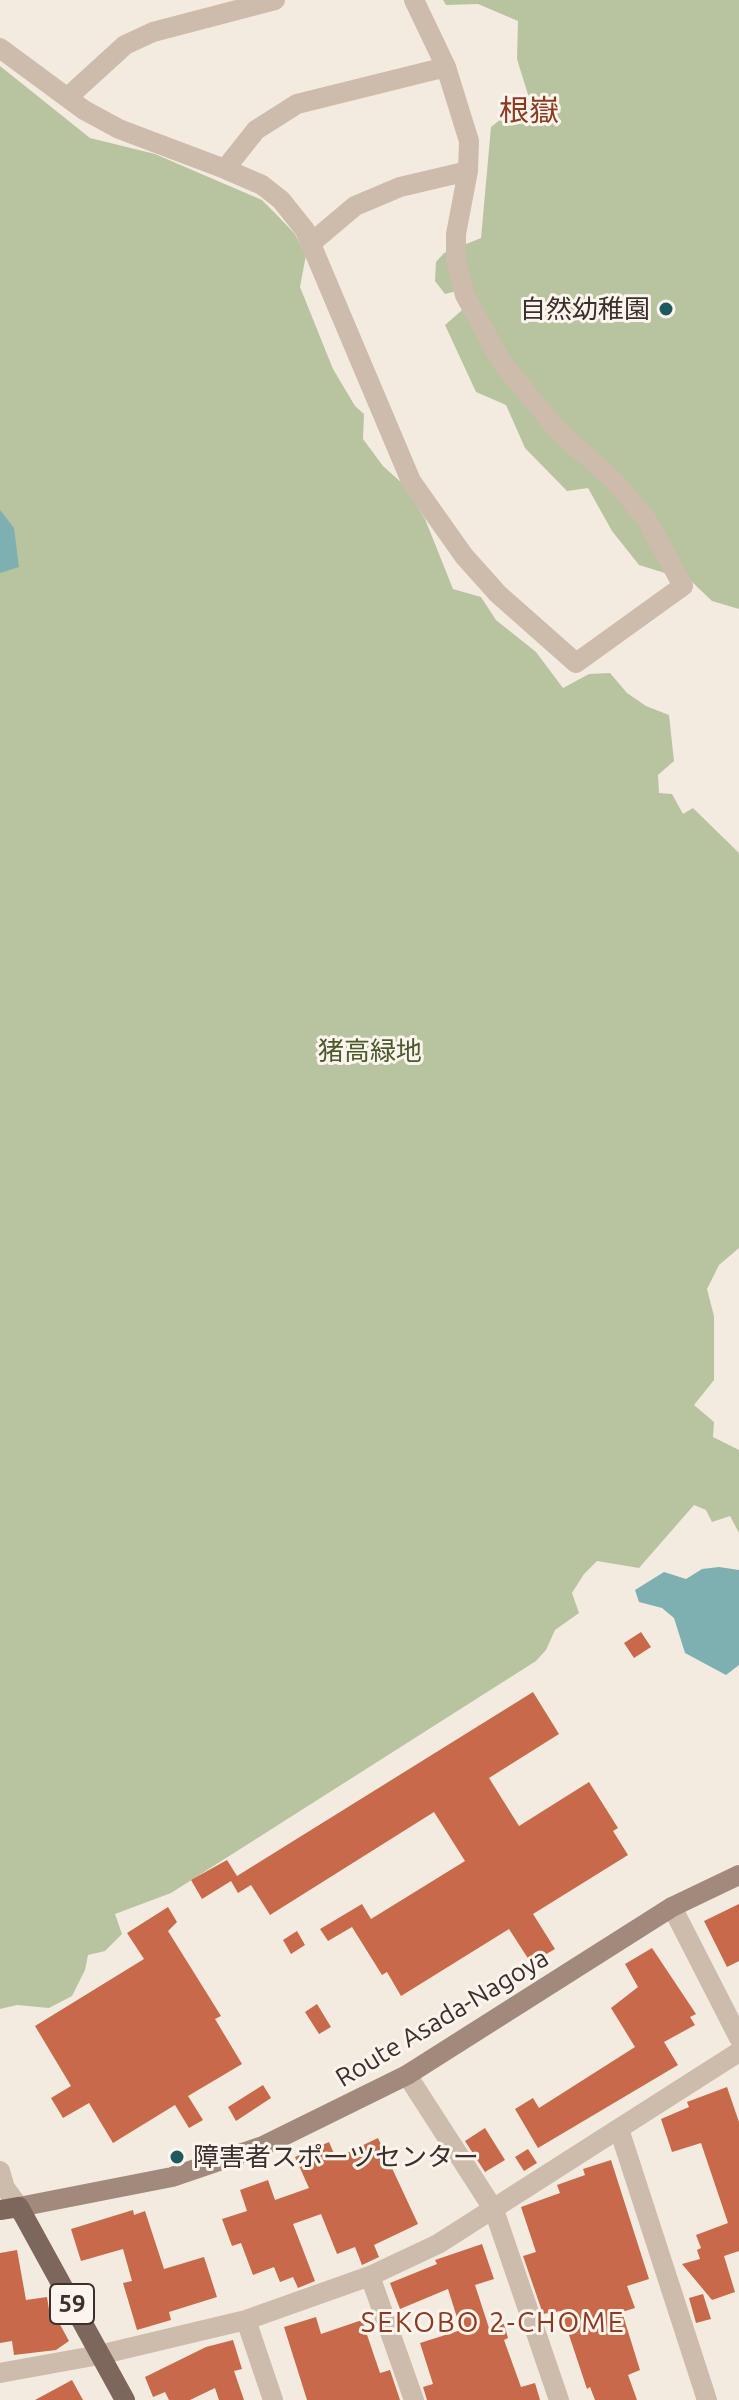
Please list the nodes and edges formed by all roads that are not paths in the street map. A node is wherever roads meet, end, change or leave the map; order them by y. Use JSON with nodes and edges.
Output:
{"nodes":[{"id":1,"x":275,"y":0,"type":"edge"},
{"id":2,"x":414,"y":0,"type":"edge"},
{"id":3,"x":0,"y":48,"type":"edge"},
{"id":4,"x":446,"y":67,"type":"junction"},
{"id":5,"x":68,"y":97,"type":"junction"},
{"id":6,"x":225,"y":169,"type":"junction"},
{"id":7,"x":468,"y":171,"type":"junction"},
{"id":8,"x":310,"y":244,"type":"junction"},
{"id":9,"x":739,"y":1875,"type":"edge"},
{"id":10,"x":672,"y":1907,"type":"junction"},
{"id":11,"x":739,"y":2038,"type":"edge"},
{"id":12,"x":739,"y":2052,"type":"edge"},
{"id":13,"x":407,"y":2075,"type":"junction"},
{"id":14,"x":619,"y":2129,"type":"junction"},
{"id":15,"x":0,"y":2171,"type":"edge"},
{"id":16,"x":10,"y":2209,"type":"edge"},
{"id":17,"x":494,"y":2210,"type":"junction"},
{"id":18,"x":370,"y":2276,"type":"junction"},
{"id":19,"x":246,"y":2320,"type":"junction"},
{"id":20,"x":99,"y":2355,"type":"junction"},
{"id":21,"x":0,"y":2373,"type":"edge"},
{"id":22,"x":125,"y":2400,"type":"edge"},
{"id":23,"x":273,"y":2400,"type":"edge"},
{"id":24,"x":414,"y":2400,"type":"edge"},
{"id":25,"x":559,"y":2400,"type":"edge"},
{"id":26,"x":707,"y":2400,"type":"edge"}],
"edges":[{"from":1,"to":5,"type":"street"},
{"from":2,"to":4,"type":"street"},
{"from":3,"to":5,"type":"street"},
{"from":4,"to":6,"type":"street"},
{"from":4,"to":7,"type":"street"},
{"from":5,"to":6,"type":"street"},
{"from":6,"to":8,"type":"street"},
{"from":7,"to":8,"type":"street"},
{"from":7,"to":8,"type":"street"},
{"from":9,"to":10,"type":"main road","name":"Route Asada-Nagoya"},
{"from":10,"to":11,"type":"street"},
{"from":10,"to":13,"type":"main road","name":"Route Asada-Nagoya"},
{"from":12,"to":14,"type":"street"},
{"from":13,"to":16,"type":"main road","name":"Route Asada-Nagoya"},
{"from":13,"to":17,"type":"street"},
{"from":14,"to":17,"type":"street"},
{"from":14,"to":26,"type":"street"},
{"from":15,"to":16,"type":"street"},
{"from":16,"to":20,"type":"main road","number":"59"},
{"from":17,"to":18,"type":"street"},
{"from":17,"to":25,"type":"street"},
{"from":18,"to":19,"type":"street"},
{"from":18,"to":24,"type":"street"},
{"from":19,"to":20,"type":"street"},
{"from":19,"to":23,"type":"street"},
{"from":20,"to":21,"type":"street"},
{"from":20,"to":22,"type":"main road","number":"59"}]}
